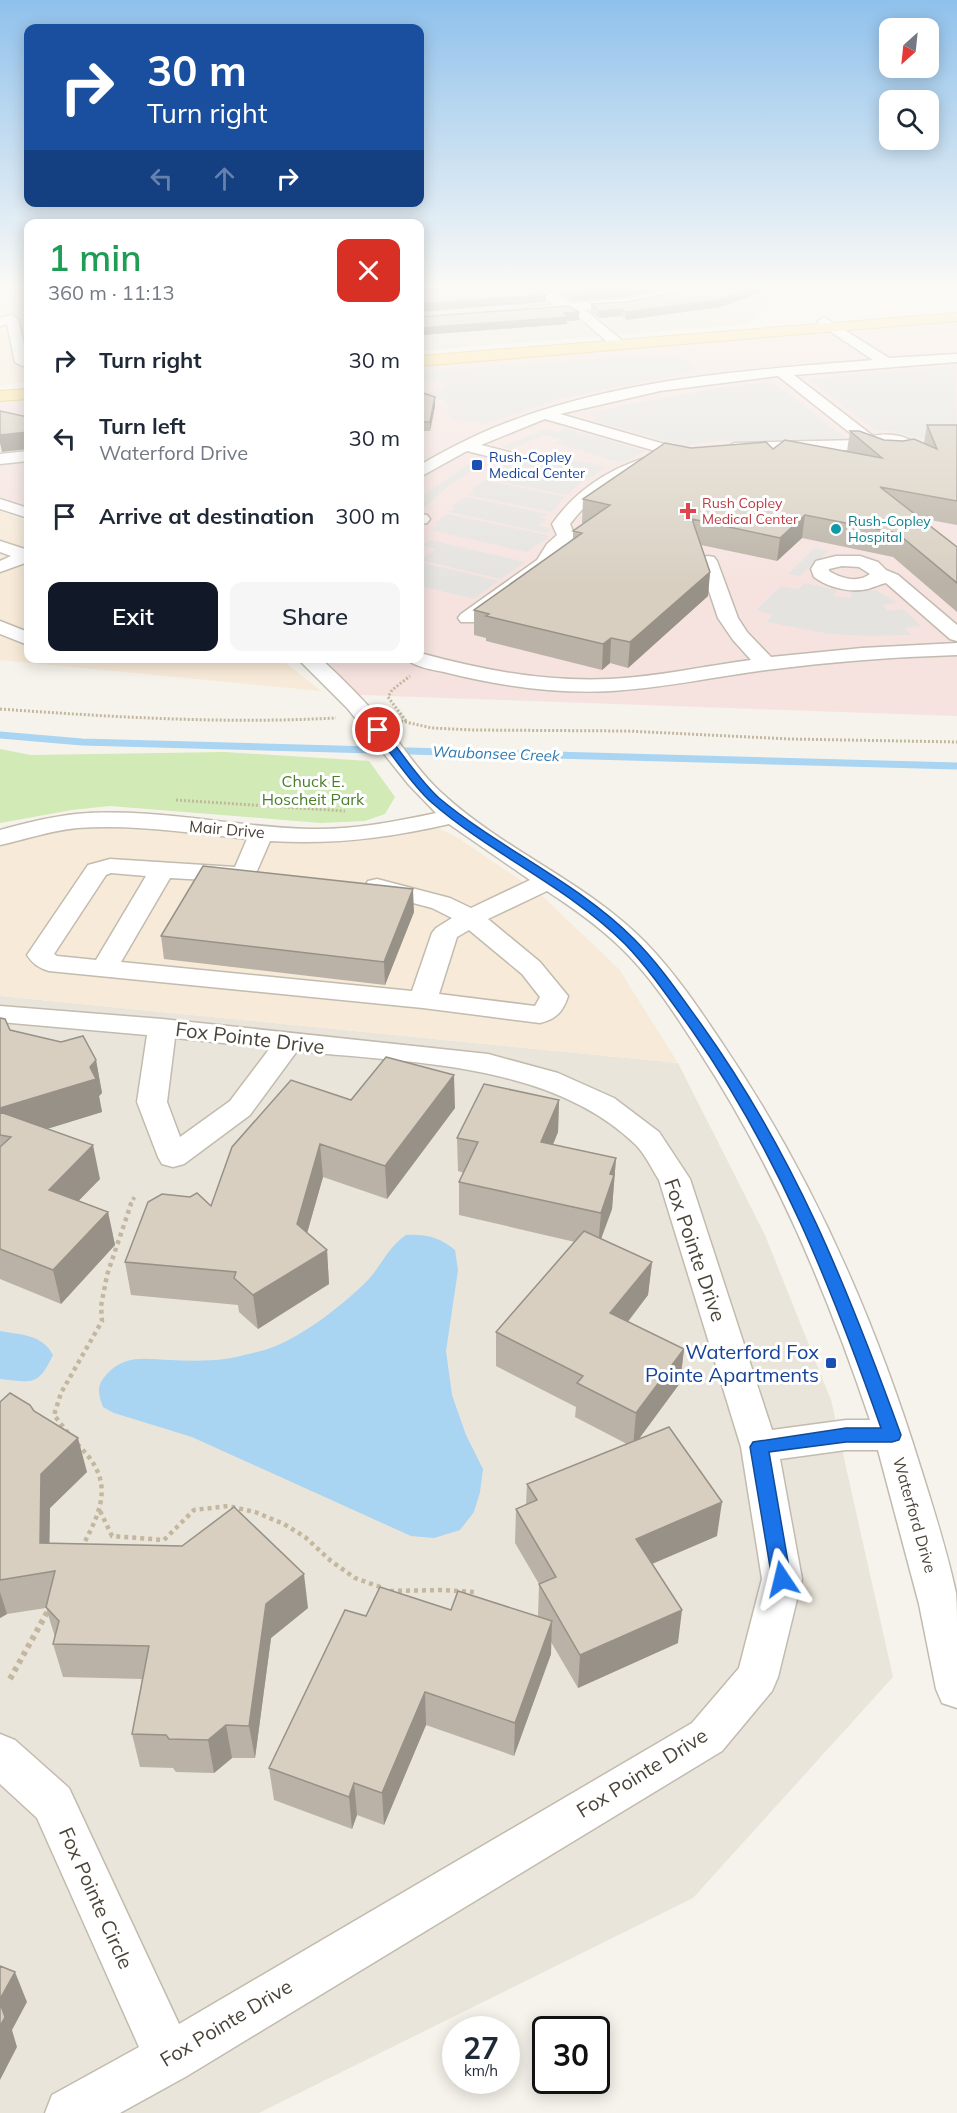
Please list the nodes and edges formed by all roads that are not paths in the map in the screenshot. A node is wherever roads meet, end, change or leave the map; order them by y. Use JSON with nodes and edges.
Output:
{"nodes":[{"id":1,"x":599,"y":388,"type":"edge"},
{"id":2,"x":663,"y":388,"type":"edge"},
{"id":3,"x":775,"y":388,"type":"dead end"},
{"id":4,"x":780,"y":388,"type":"edge"},
{"id":5,"x":801,"y":388,"type":"edge"},
{"id":6,"x":652,"y":389,"type":"joint"},
{"id":7,"x":24,"y":394,"type":"edge"},
{"id":8,"x":0,"y":396,"type":"edge"},
{"id":9,"x":545,"y":415,"type":"junction"},
{"id":10,"x":465,"y":446,"type":"junction"},
{"id":11,"x":718,"y":448,"type":"edge"},
{"id":12,"x":507,"y":456,"type":"dead end"},
{"id":13,"x":0,"y":459,"type":"edge"},
{"id":14,"x":24,"y":460,"type":"edge"},
{"id":15,"x":424,"y":470,"type":"edge"},
{"id":16,"x":0,"y":504,"type":"edge"},
{"id":17,"x":24,"y":512,"type":"edge"},
{"id":18,"x":0,"y":546,"type":"edge"},
{"id":19,"x":24,"y":555,"type":"edge"},
{"id":20,"x":24,"y":558,"type":"edge"},
{"id":21,"x":708,"y":561,"type":"edge"},
{"id":22,"x":0,"y":567,"type":"edge"},
{"id":23,"x":880,"y":574,"type":"dead end"},
{"id":24,"x":468,"y":618,"type":"dead end"},
{"id":25,"x":0,"y":627,"type":"edge"},
{"id":26,"x":957,"y":635,"type":"edge"},
{"id":27,"x":24,"y":637,"type":"edge"},
{"id":28,"x":957,"y":649,"type":"edge"},
{"id":29,"x":313,"y":663,"type":"edge"},
{"id":30,"x":766,"y":664,"type":"junction"},
{"id":31,"x":415,"y":666,"type":"edge"},
{"id":32,"x":454,"y":816,"type":"junction"},
{"id":33,"x":262,"y":832,"type":"junction"},
{"id":34,"x":0,"y":838,"type":"edge"},
{"id":35,"x":163,"y":868,"type":"junction"},
{"id":36,"x":550,"y":879,"type":"junction"},
{"id":37,"x":351,"y":883,"type":"edge"},
{"id":38,"x":471,"y":918,"type":"junction"},
{"id":39,"x":104,"y":968,"type":"junction"},
{"id":40,"x":423,"y":1000,"type":"junction"},
{"id":41,"x":0,"y":1014,"type":"edge"},
{"id":42,"x":162,"y":1028,"type":"junction"},
{"id":43,"x":289,"y":1043,"type":"junction"},
{"id":44,"x":892,"y":1435,"type":"junction"},
{"id":45,"x":759,"y":1447,"type":"junction"},
{"id":46,"x":957,"y":1689,"type":"edge"},
{"id":47,"x":0,"y":1755,"type":"edge"},
{"id":48,"x":169,"y":2058,"type":"junction"},
{"id":49,"x":70,"y":2113,"type":"edge"}],
"edges":[{"from":1,"to":9,"type":"street"},
{"from":2,"to":6,"type":"street"},
{"from":3,"to":4,"type":"street"},
{"from":5,"to":11,"type":"street"},
{"from":6,"to":9,"type":"street"},
{"from":7,"to":8,"type":"main road"},
{"from":9,"to":10,"type":"street"},
{"from":9,"to":24,"type":"street"},
{"from":10,"to":12,"type":"street"},
{"from":10,"to":15,"type":"street"},
{"from":13,"to":14,"type":"street"},
{"from":16,"to":17,"type":"street"},
{"from":18,"to":19,"type":"street"},
{"from":20,"to":22,"type":"street"},
{"from":21,"to":30,"type":"street"},
{"from":23,"to":26,"type":"street"},
{"from":25,"to":27,"type":"street"},
{"from":28,"to":30,"type":"street"},
{"from":29,"to":32,"type":"street","name":"Waterford Drive"},
{"from":30,"to":31,"type":"street"},
{"from":32,"to":33,"type":"street","name":"Mair Drive"},
{"from":32,"to":36,"type":"street","name":"Waterford Drive"},
{"from":33,"to":34,"type":"street","name":"Mair Drive"},
{"from":33,"to":35,"type":"street"},
{"from":35,"to":39,"type":"street"},
{"from":35,"to":39,"type":"street"},
{"from":36,"to":38,"type":"street"},
{"from":36,"to":44,"type":"street","name":"Waterford Drive"},
{"from":37,"to":38,"type":"street"},
{"from":38,"to":40,"type":"street"},
{"from":38,"to":40,"type":"street"},
{"from":39,"to":40,"type":"street"},
{"from":41,"to":42,"type":"street","name":"Fox Pointe Drive"},
{"from":42,"to":43,"type":"street","name":"Fox Pointe Drive"},
{"from":42,"to":43,"type":"street"},
{"from":43,"to":45,"type":"street","name":"Fox Pointe Drive"},
{"from":44,"to":45,"type":"street"},
{"from":44,"to":46,"type":"street","name":"Waterford Drive"},
{"from":45,"to":48,"type":"street","name":"Fox Pointe Drive"},
{"from":47,"to":48,"type":"street","name":"Fox Pointe Circle"},
{"from":48,"to":49,"type":"street","name":"Fox Pointe Drive"}]}
